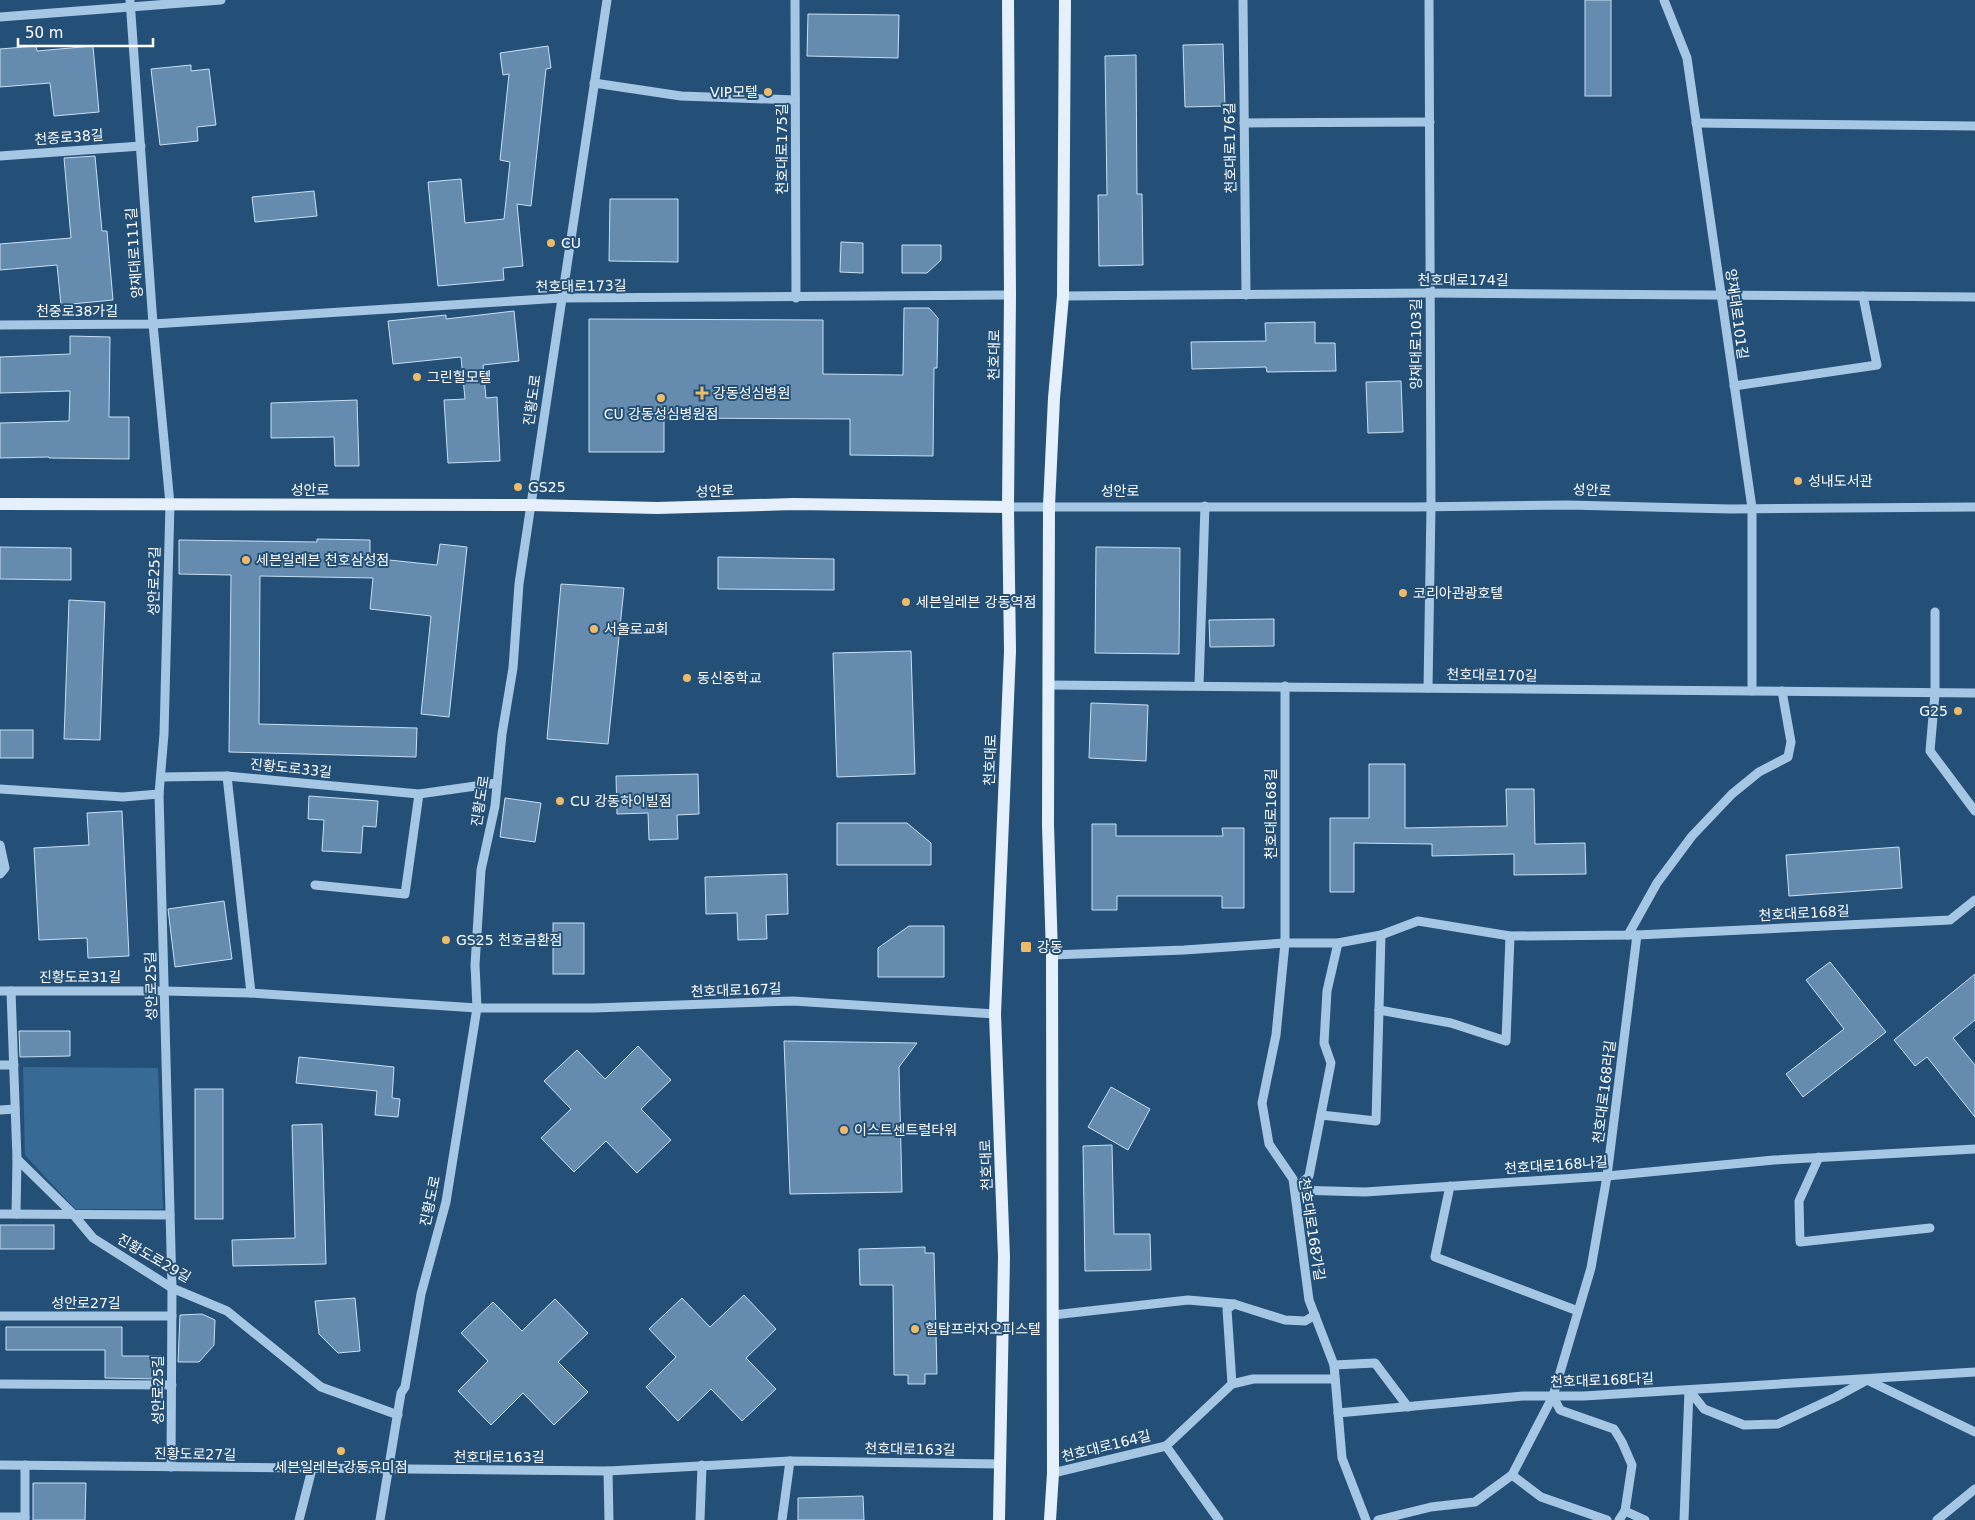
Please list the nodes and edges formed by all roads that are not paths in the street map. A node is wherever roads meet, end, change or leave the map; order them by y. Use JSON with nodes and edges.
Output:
{"nodes":[{"id":1,"x":221,"y":0,"type":"edge"},
{"id":2,"x":607,"y":0,"type":"edge"},
{"id":3,"x":795,"y":0,"type":"edge"},
{"id":4,"x":1008,"y":0,"type":"edge"},
{"id":5,"x":1066,"y":0,"type":"edge"},
{"id":6,"x":1243,"y":0,"type":"edge"},
{"id":7,"x":1429,"y":0,"type":"edge"},
{"id":8,"x":1664,"y":0,"type":"edge"},
{"id":9,"x":130,"y":4,"type":"edge"},
{"id":10,"x":0,"y":17,"type":"edge"},
{"id":11,"x":594,"y":83,"type":"junction"},
{"id":12,"x":795,"y":100,"type":"junction"},
{"id":13,"x":1430,"y":122,"type":"junction"},
{"id":14,"x":1244,"y":123,"type":"junction"},
{"id":15,"x":1696,"y":123,"type":"junction"},
{"id":16,"x":1975,"y":126,"type":"edge"},
{"id":17,"x":140,"y":146,"type":"junction"},
{"id":18,"x":0,"y":156,"type":"edge"},
{"id":19,"x":1430,"y":294,"type":"junction"},
{"id":20,"x":1010,"y":295,"type":"junction"},
{"id":21,"x":1246,"y":295,"type":"junction"},
{"id":22,"x":1063,"y":296,"type":"junction"},
{"id":23,"x":1721,"y":296,"type":"junction"},
{"id":24,"x":1863,"y":296,"type":"junction"},
{"id":25,"x":1975,"y":297,"type":"edge"},
{"id":26,"x":561,"y":298,"type":"junction"},
{"id":27,"x":796,"y":298,"type":"junction"},
{"id":28,"x":153,"y":324,"type":"junction"},
{"id":29,"x":0,"y":325,"type":"edge"},
{"id":30,"x":1734,"y":386,"type":"junction"},
{"id":31,"x":0,"y":504,"type":"edge"},
{"id":32,"x":170,"y":504,"type":"junction"},
{"id":33,"x":531,"y":505,"type":"junction"},
{"id":34,"x":1049,"y":506,"type":"junction"},
{"id":35,"x":1206,"y":506,"type":"junction"},
{"id":36,"x":1008,"y":507,"type":"junction"},
{"id":37,"x":1430,"y":507,"type":"junction"},
{"id":38,"x":1752,"y":508,"type":"junction"},
{"id":39,"x":1975,"y":508,"type":"edge"},
{"id":40,"x":1934,"y":612,"type":"dead end"},
{"id":41,"x":1049,"y":685,"type":"junction"},
{"id":42,"x":1199,"y":685,"type":"junction"},
{"id":43,"x":1285,"y":686,"type":"junction"},
{"id":44,"x":1428,"y":688,"type":"junction"},
{"id":45,"x":1752,"y":691,"type":"junction"},
{"id":46,"x":1782,"y":691,"type":"junction"},
{"id":47,"x":1935,"y":693,"type":"junction"},
{"id":48,"x":1975,"y":693,"type":"edge"},
{"id":49,"x":227,"y":776,"type":"junction"},
{"id":50,"x":161,"y":777,"type":"junction"},
{"id":51,"x":497,"y":782,"type":"junction"},
{"id":52,"x":0,"y":789,"type":"edge"},
{"id":53,"x":159,"y":794,"type":"junction"},
{"id":54,"x":419,"y":794,"type":"junction"},
{"id":55,"x":1971,"y":800,"type":"edge"},
{"id":56,"x":1975,"y":811,"type":"edge"},
{"id":57,"x":0,"y":845,"type":"edge"},
{"id":58,"x":0,"y":874,"type":"edge"},
{"id":59,"x":315,"y":885,"type":"dead end"},
{"id":60,"x":1975,"y":900,"type":"edge"},
{"id":61,"x":1382,"y":935,"type":"junction"},
{"id":62,"x":1632,"y":935,"type":"junction"},
{"id":63,"x":1510,"y":936,"type":"junction"},
{"id":64,"x":1286,"y":943,"type":"junction"},
{"id":65,"x":1338,"y":943,"type":"junction"},
{"id":66,"x":1052,"y":954,"type":"junction"},
{"id":67,"x":0,"y":991,"type":"edge"},
{"id":68,"x":11,"y":991,"type":"junction"},
{"id":69,"x":164,"y":991,"type":"junction"},
{"id":70,"x":251,"y":993,"type":"junction"},
{"id":71,"x":477,"y":1008,"type":"junction"},
{"id":72,"x":1379,"y":1010,"type":"junction"},
{"id":73,"x":995,"y":1014,"type":"junction"},
{"id":74,"x":0,"y":1065,"type":"edge"},
{"id":75,"x":14,"y":1065,"type":"junction"},
{"id":76,"x":15,"y":1109,"type":"junction"},
{"id":77,"x":0,"y":1110,"type":"edge"},
{"id":78,"x":1321,"y":1115,"type":"junction"},
{"id":79,"x":1975,"y":1149,"type":"edge"},
{"id":80,"x":1819,"y":1157,"type":"junction"},
{"id":81,"x":17,"y":1158,"type":"junction"},
{"id":82,"x":1607,"y":1176,"type":"junction"},
{"id":83,"x":1450,"y":1186,"type":"junction"},
{"id":84,"x":1295,"y":1190,"type":"junction"},
{"id":85,"x":0,"y":1214,"type":"edge"},
{"id":86,"x":16,"y":1214,"type":"junction"},
{"id":87,"x":74,"y":1214,"type":"junction"},
{"id":88,"x":170,"y":1215,"type":"junction"},
{"id":89,"x":1930,"y":1228,"type":"dead end"},
{"id":90,"x":172,"y":1288,"type":"junction"},
{"id":91,"x":1234,"y":1304,"type":"junction"},
{"id":92,"x":1578,"y":1311,"type":"junction"},
{"id":93,"x":1053,"y":1315,"type":"junction"},
{"id":94,"x":0,"y":1316,"type":"edge"},
{"id":95,"x":172,"y":1316,"type":"junction"},
{"id":96,"x":1315,"y":1316,"type":"junction"},
{"id":97,"x":1334,"y":1365,"type":"junction"},
{"id":98,"x":1975,"y":1372,"type":"edge"},
{"id":99,"x":1335,"y":1379,"type":"junction"},
{"id":100,"x":1867,"y":1380,"type":"junction"},
{"id":101,"x":0,"y":1384,"type":"edge"},
{"id":102,"x":1232,"y":1384,"type":"junction"},
{"id":103,"x":172,"y":1385,"type":"junction"},
{"id":104,"x":1689,"y":1390,"type":"junction"},
{"id":105,"x":1553,"y":1396,"type":"junction"},
{"id":106,"x":1408,"y":1407,"type":"junction"},
{"id":107,"x":1338,"y":1413,"type":"junction"},
{"id":108,"x":398,"y":1415,"type":"junction"},
{"id":109,"x":1975,"y":1432,"type":"edge"},
{"id":110,"x":1166,"y":1446,"type":"junction"},
{"id":111,"x":790,"y":1461,"type":"junction"},
{"id":112,"x":1000,"y":1464,"type":"junction"},
{"id":113,"x":0,"y":1465,"type":"edge"},
{"id":114,"x":25,"y":1465,"type":"junction"},
{"id":115,"x":702,"y":1465,"type":"junction"},
{"id":116,"x":171,"y":1467,"type":"junction"},
{"id":117,"x":312,"y":1469,"type":"junction"},
{"id":118,"x":389,"y":1470,"type":"junction"},
{"id":119,"x":608,"y":1471,"type":"junction"},
{"id":120,"x":1053,"y":1473,"type":"junction"},
{"id":121,"x":1512,"y":1475,"type":"junction"},
{"id":122,"x":1975,"y":1489,"type":"edge"},
{"id":123,"x":1625,"y":1511,"type":"junction"},
{"id":124,"x":0,"y":1517,"type":"edge"},
{"id":125,"x":25,"y":1519,"type":"edge"},
{"id":126,"x":299,"y":1520,"type":"edge"},
{"id":127,"x":380,"y":1520,"type":"edge"},
{"id":128,"x":609,"y":1520,"type":"edge"},
{"id":129,"x":700,"y":1520,"type":"edge"},
{"id":130,"x":782,"y":1520,"type":"edge"},
{"id":131,"x":999,"y":1520,"type":"edge"},
{"id":132,"x":1050,"y":1520,"type":"edge"},
{"id":133,"x":1219,"y":1520,"type":"edge"},
{"id":134,"x":1366,"y":1520,"type":"edge"},
{"id":135,"x":1378,"y":1520,"type":"edge"},
{"id":136,"x":1607,"y":1520,"type":"edge"},
{"id":137,"x":1619,"y":1520,"type":"edge"},
{"id":138,"x":1645,"y":1520,"type":"edge"},
{"id":139,"x":1684,"y":1520,"type":"edge"},
{"id":140,"x":1937,"y":1520,"type":"edge"}],
"edges":[{"from":1,"to":9,"type":"street"},
{"from":2,"to":11,"type":"street","name":"진황도로"},
{"from":3,"to":12,"type":"street","name":"천호대로175길"},
{"from":4,"to":20,"type":"main road","name":"천호대로"},
{"from":5,"to":22,"type":"main road"},
{"from":6,"to":14,"type":"street","name":"천호대로176길"},
{"from":7,"to":13,"type":"street","name":"양재대로103길"},
{"from":8,"to":15,"type":"street","name":"양재대로101길"},
{"from":9,"to":10,"type":"street"},
{"from":9,"to":17,"type":"street","name":"양재대로111길"},
{"from":11,"to":12,"type":"street"},
{"from":11,"to":26,"type":"street","name":"진황도로"},
{"from":12,"to":27,"type":"street","name":"천호대로175길"},
{"from":13,"to":14,"type":"street"},
{"from":13,"to":19,"type":"street","name":"양재대로103길"},
{"from":14,"to":21,"type":"street","name":"천호대로176길"},
{"from":15,"to":16,"type":"street"},
{"from":15,"to":23,"type":"street","name":"양재대로101길"},
{"from":17,"to":18,"type":"street","name":"천중로38길"},
{"from":17,"to":28,"type":"street","name":"양재대로111길"},
{"from":19,"to":21,"type":"street","name":"천호대로174길"},
{"from":19,"to":23,"type":"street","name":"천호대로174길"},
{"from":19,"to":37,"type":"street","name":"양재대로103길"},
{"from":20,"to":27,"type":"street","name":"천호대로173길"},
{"from":20,"to":36,"type":"main road","name":"천호대로"},
{"from":21,"to":22,"type":"street","name":"천호대로174길"},
{"from":22,"to":34,"type":"main road"},
{"from":23,"to":24,"type":"street","name":"천호대로174길"},
{"from":23,"to":30,"type":"street","name":"양재대로101길"},
{"from":24,"to":25,"type":"street","name":"천호대로174길"},
{"from":24,"to":30,"type":"street"},
{"from":26,"to":27,"type":"street","name":"천호대로173길"},
{"from":26,"to":28,"type":"street","name":"천호대로173길"},
{"from":26,"to":33,"type":"street","name":"진황도로"},
{"from":28,"to":29,"type":"street","name":"천중로38가길"},
{"from":28,"to":32,"type":"street","name":"양재대로111길"},
{"from":30,"to":38,"type":"street","name":"양재대로101길"},
{"from":31,"to":32,"type":"main road","name":"성안로"},
{"from":32,"to":33,"type":"main road","name":"성안로"},
{"from":32,"to":50,"type":"street","name":"성안로25길"},
{"from":33,"to":36,"type":"main road","name":"성안로"},
{"from":33,"to":51,"type":"street","name":"진황도로"},
{"from":34,"to":35,"type":"street","name":"성안로"},
{"from":34,"to":36,"type":"street","name":"성안로"},
{"from":34,"to":41,"type":"main road"},
{"from":35,"to":37,"type":"street","name":"성안로"},
{"from":35,"to":42,"type":"street"},
{"from":36,"to":73,"type":"main road","name":"천호대로"},
{"from":37,"to":38,"type":"street","name":"성안로"},
{"from":37,"to":44,"type":"street"},
{"from":38,"to":39,"type":"street","name":"성안로"},
{"from":38,"to":45,"type":"street"},
{"from":40,"to":47,"type":"street"},
{"from":41,"to":42,"type":"street","name":"천호대로170길"},
{"from":41,"to":66,"type":"main road"},
{"from":42,"to":43,"type":"street","name":"천호대로170길"},
{"from":43,"to":44,"type":"street","name":"천호대로170길"},
{"from":43,"to":64,"type":"street","name":"천호대로168길"},
{"from":44,"to":45,"type":"street","name":"천호대로170길"},
{"from":45,"to":46,"type":"street","name":"천호대로170길"},
{"from":46,"to":47,"type":"street","name":"천호대로170길"},
{"from":46,"to":62,"type":"street"},
{"from":47,"to":48,"type":"street","name":"천호대로170길"},
{"from":47,"to":55,"type":"street"},
{"from":49,"to":50,"type":"street","name":"진황도로33길"},
{"from":49,"to":54,"type":"street","name":"진황도로33길"},
{"from":49,"to":70,"type":"street"},
{"from":50,"to":53,"type":"street","name":"성안로25길"},
{"from":51,"to":54,"type":"street","name":"진황도로33길"},
{"from":51,"to":71,"type":"street","name":"진황도로"},
{"from":52,"to":53,"type":"street"},
{"from":53,"to":69,"type":"street","name":"성안로25길"},
{"from":54,"to":59,"type":"street"},
{"from":55,"to":56,"type":"street"},
{"from":57,"to":58,"type":"street"},
{"from":60,"to":62,"type":"street","name":"천호대로168길"},
{"from":61,"to":63,"type":"street","name":"천호대로168길"},
{"from":61,"to":65,"type":"street","name":"천호대로168길"},
{"from":61,"to":72,"type":"street"},
{"from":62,"to":63,"type":"street","name":"천호대로168길"},
{"from":62,"to":82,"type":"street","name":"천호대로168라길"},
{"from":63,"to":72,"type":"street"},
{"from":64,"to":65,"type":"street","name":"천호대로168길"},
{"from":64,"to":66,"type":"street","name":"천호대로168길"},
{"from":64,"to":84,"type":"street","name":"천호대로168가길"},
{"from":65,"to":78,"type":"street"},
{"from":66,"to":93,"type":"main road"},
{"from":67,"to":68,"type":"street","name":"진황도로31길"},
{"from":68,"to":69,"type":"street","name":"진황도로31길"},
{"from":68,"to":75,"type":"street"},
{"from":69,"to":70,"type":"street","name":"진황도로31길"},
{"from":69,"to":88,"type":"street","name":"성안로25길"},
{"from":70,"to":71,"type":"street","name":"진황도로31길"},
{"from":71,"to":73,"type":"street","name":"천호대로167길"},
{"from":71,"to":108,"type":"street","name":"진황도로"},
{"from":72,"to":78,"type":"street"},
{"from":73,"to":112,"type":"main road","name":"천호대로"},
{"from":74,"to":75,"type":"street"},
{"from":75,"to":76,"type":"street"},
{"from":76,"to":77,"type":"street"},
{"from":76,"to":81,"type":"street"},
{"from":78,"to":84,"type":"street"},
{"from":79,"to":80,"type":"street","name":"천호대로168나길"},
{"from":80,"to":82,"type":"street","name":"천호대로168나길"},
{"from":80,"to":89,"type":"street"},
{"from":81,"to":86,"type":"street"},
{"from":81,"to":87,"type":"street","name":"진황도로29길"},
{"from":82,"to":83,"type":"street","name":"천호대로168나길"},
{"from":82,"to":92,"type":"street","name":"천호대로168라길"},
{"from":83,"to":84,"type":"street","name":"천호대로168나길"},
{"from":83,"to":92,"type":"street"},
{"from":84,"to":96,"type":"street","name":"천호대로168가길"},
{"from":85,"to":86,"type":"street"},
{"from":86,"to":87,"type":"street"},
{"from":87,"to":88,"type":"street"},
{"from":87,"to":90,"type":"street","name":"진황도로29길"},
{"from":88,"to":90,"type":"street","name":"성안로25길"},
{"from":90,"to":95,"type":"street","name":"성안로25길"},
{"from":90,"to":108,"type":"street","name":"진황도로29길"},
{"from":91,"to":93,"type":"street"},
{"from":91,"to":96,"type":"street"},
{"from":91,"to":102,"type":"street"},
{"from":92,"to":105,"type":"street","name":"천호대로168라길"},
{"from":93,"to":120,"type":"main road"},
{"from":94,"to":95,"type":"street","name":"성안로27길"},
{"from":95,"to":103,"type":"street","name":"성안로25길"},
{"from":96,"to":97,"type":"street","name":"천호대로168가길"},
{"from":97,"to":99,"type":"street","name":"천호대로168가길"},
{"from":97,"to":106,"type":"street"},
{"from":98,"to":100,"type":"street","name":"천호대로168다길"},
{"from":99,"to":102,"type":"street"},
{"from":99,"to":107,"type":"street","name":"천호대로168가길"},
{"from":100,"to":104,"type":"street","name":"천호대로168다길"},
{"from":100,"to":104,"type":"street"},
{"from":100,"to":109,"type":"street","name":"천호대로168다길"},
{"from":101,"to":103,"type":"street"},
{"from":102,"to":110,"type":"street","name":"천호대로164길"},
{"from":103,"to":116,"type":"street","name":"성안로25길"},
{"from":104,"to":105,"type":"street","name":"천호대로168다길"},
{"from":104,"to":139,"type":"street"},
{"from":105,"to":106,"type":"street","name":"천호대로168다길"},
{"from":105,"to":121,"type":"street","name":"천호대로168라길"},
{"from":105,"to":123,"type":"street"},
{"from":106,"to":107,"type":"street","name":"천호대로168다길"},
{"from":107,"to":134,"type":"street","name":"천호대로168가길"},
{"from":108,"to":118,"type":"street","name":"진황도로"},
{"from":110,"to":120,"type":"street","name":"천호대로164길"},
{"from":110,"to":133,"type":"street","name":"천호대로164길"},
{"from":111,"to":112,"type":"street","name":"천호대로163길"},
{"from":111,"to":115,"type":"street","name":"천호대로163길"},
{"from":111,"to":130,"type":"street"},
{"from":112,"to":131,"type":"main road","name":"천호대로"},
{"from":113,"to":114,"type":"street","name":"진황도로27길"},
{"from":114,"to":116,"type":"street","name":"진황도로27길"},
{"from":114,"to":125,"type":"street"},
{"from":115,"to":119,"type":"street","name":"천호대로163길"},
{"from":115,"to":129,"type":"street"},
{"from":116,"to":117,"type":"street","name":"진황도로27길"},
{"from":117,"to":118,"type":"street","name":"진황도로27길"},
{"from":117,"to":126,"type":"street"},
{"from":118,"to":119,"type":"street","name":"천호대로163길"},
{"from":118,"to":127,"type":"street","name":"진황도로"},
{"from":119,"to":128,"type":"street"},
{"from":120,"to":132,"type":"main road"},
{"from":121,"to":135,"type":"street","name":"천호대로168라길"},
{"from":121,"to":136,"type":"street"},
{"from":122,"to":140,"type":"street"},
{"from":123,"to":137,"type":"street"},
{"from":123,"to":138,"type":"street"},
{"from":124,"to":125,"type":"street"}]}
